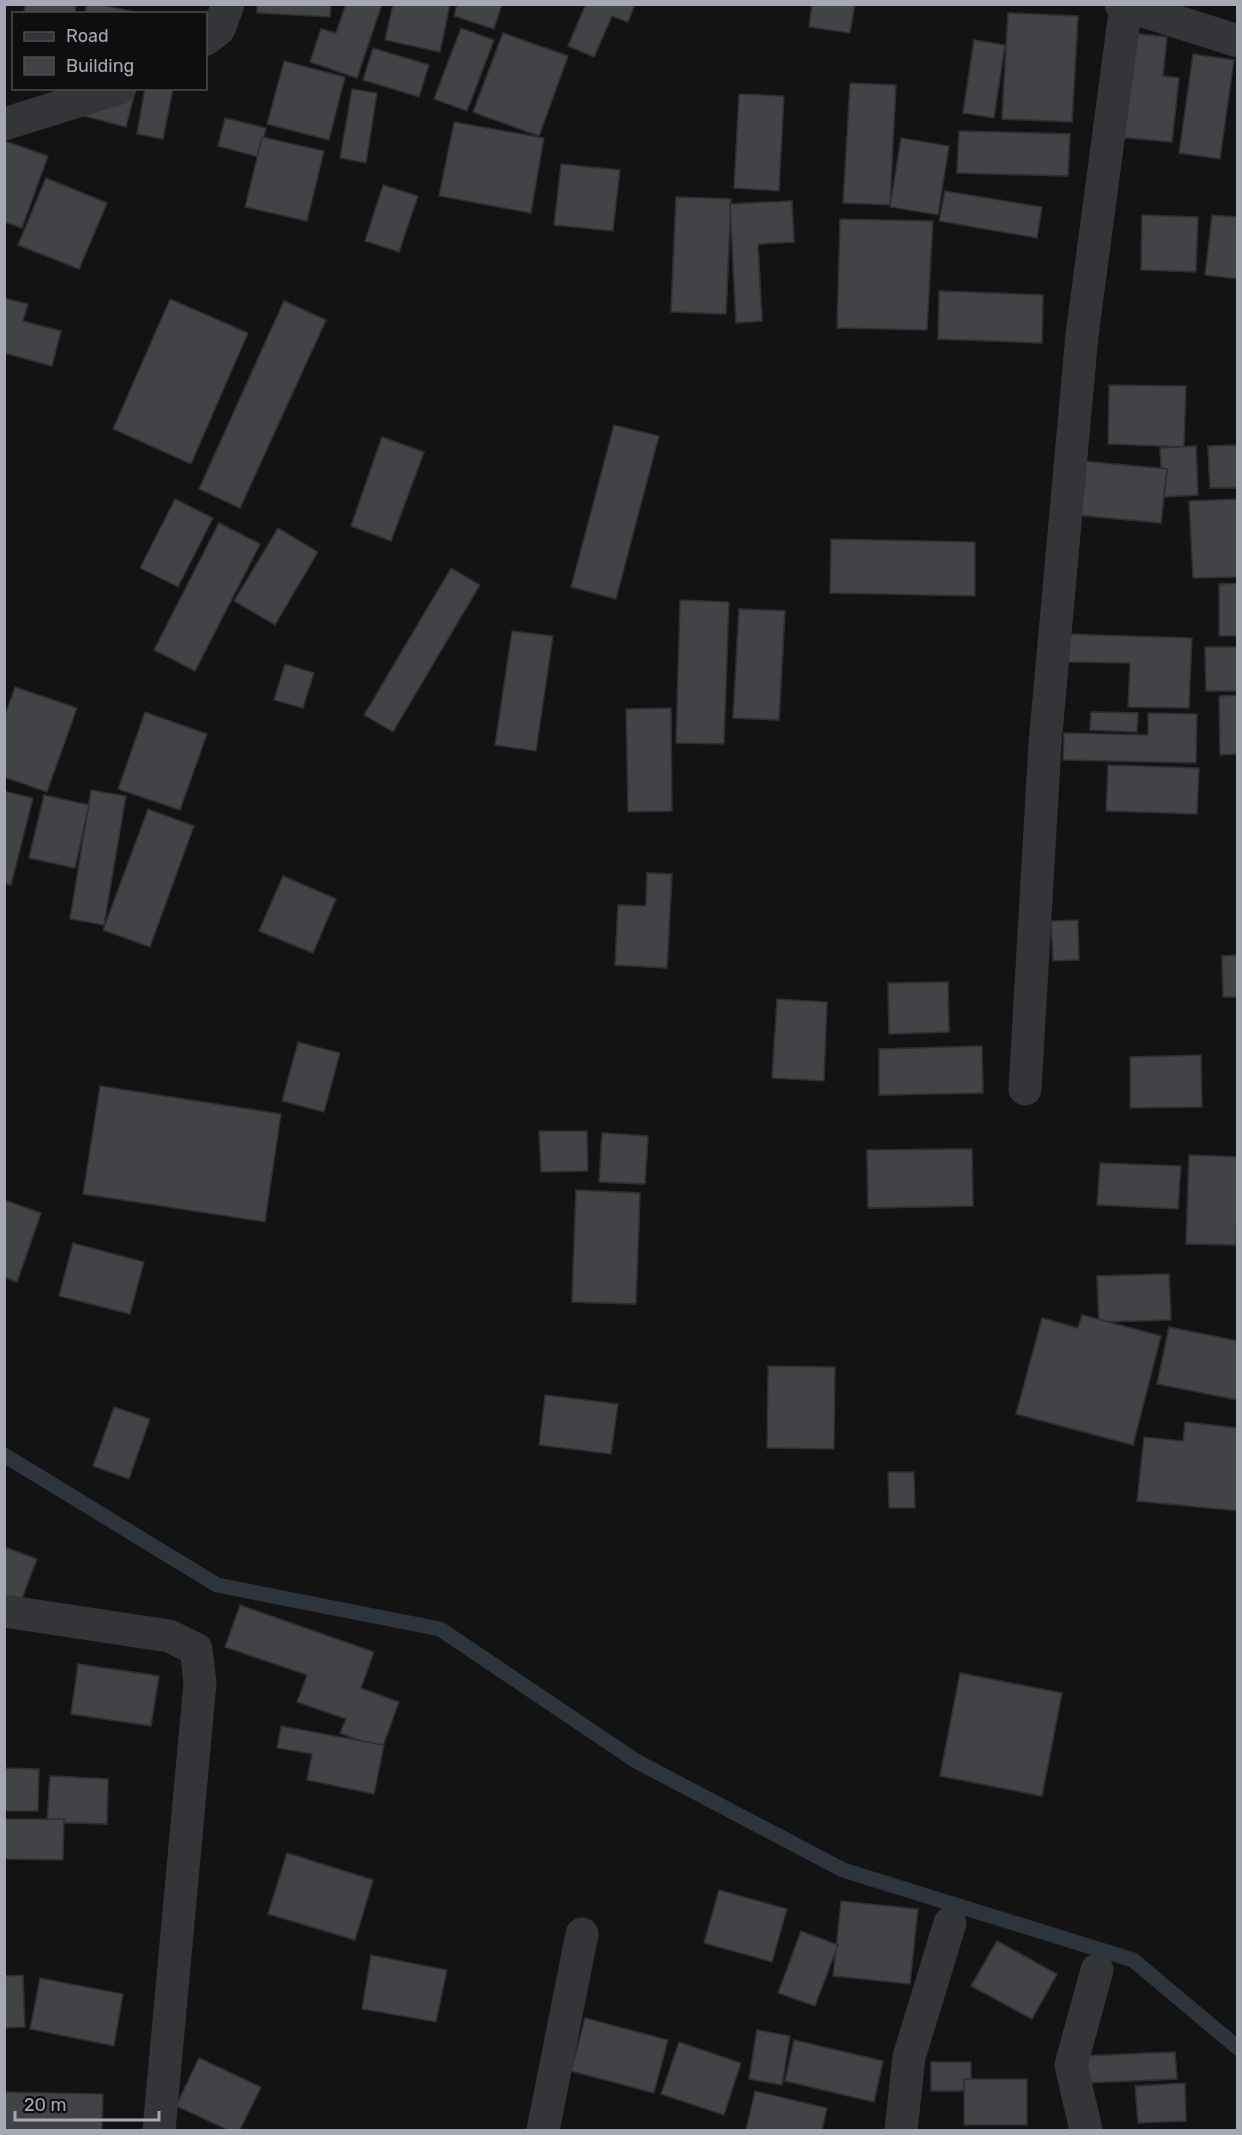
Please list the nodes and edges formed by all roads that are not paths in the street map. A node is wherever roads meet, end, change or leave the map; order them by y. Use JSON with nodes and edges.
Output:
{"nodes":[{"id":1,"x":228,"y":4,"type":"edge"},
{"id":2,"x":1124,"y":5,"type":"edge"},
{"id":3,"x":207,"y":38,"type":"edge"},
{"id":4,"x":1238,"y":40,"type":"edge"},
{"id":5,"x":114,"y":90,"type":"edge"},
{"id":6,"x":4,"y":124,"type":"edge"},
{"id":7,"x":1025,"y":1089,"type":"dead end"},
{"id":8,"x":4,"y":1611,"type":"edge"},
{"id":9,"x":950,"y":1923,"type":"dead end"},
{"id":10,"x":582,"y":1934,"type":"dead end"},
{"id":11,"x":1097,"y":1970,"type":"dead end"},
{"id":12,"x":159,"y":2130,"type":"edge"},
{"id":13,"x":543,"y":2130,"type":"edge"},
{"id":14,"x":902,"y":2130,"type":"edge"},
{"id":15,"x":1086,"y":2130,"type":"edge"}],
"edges":[{"from":1,"to":3,"type":"street"},
{"from":2,"to":4,"type":"street"},
{"from":2,"to":7,"type":"street"},
{"from":5,"to":6,"type":"street"},
{"from":8,"to":12,"type":"street"},
{"from":9,"to":14,"type":"street"},
{"from":10,"to":13,"type":"street"},
{"from":11,"to":15,"type":"street"}]}
